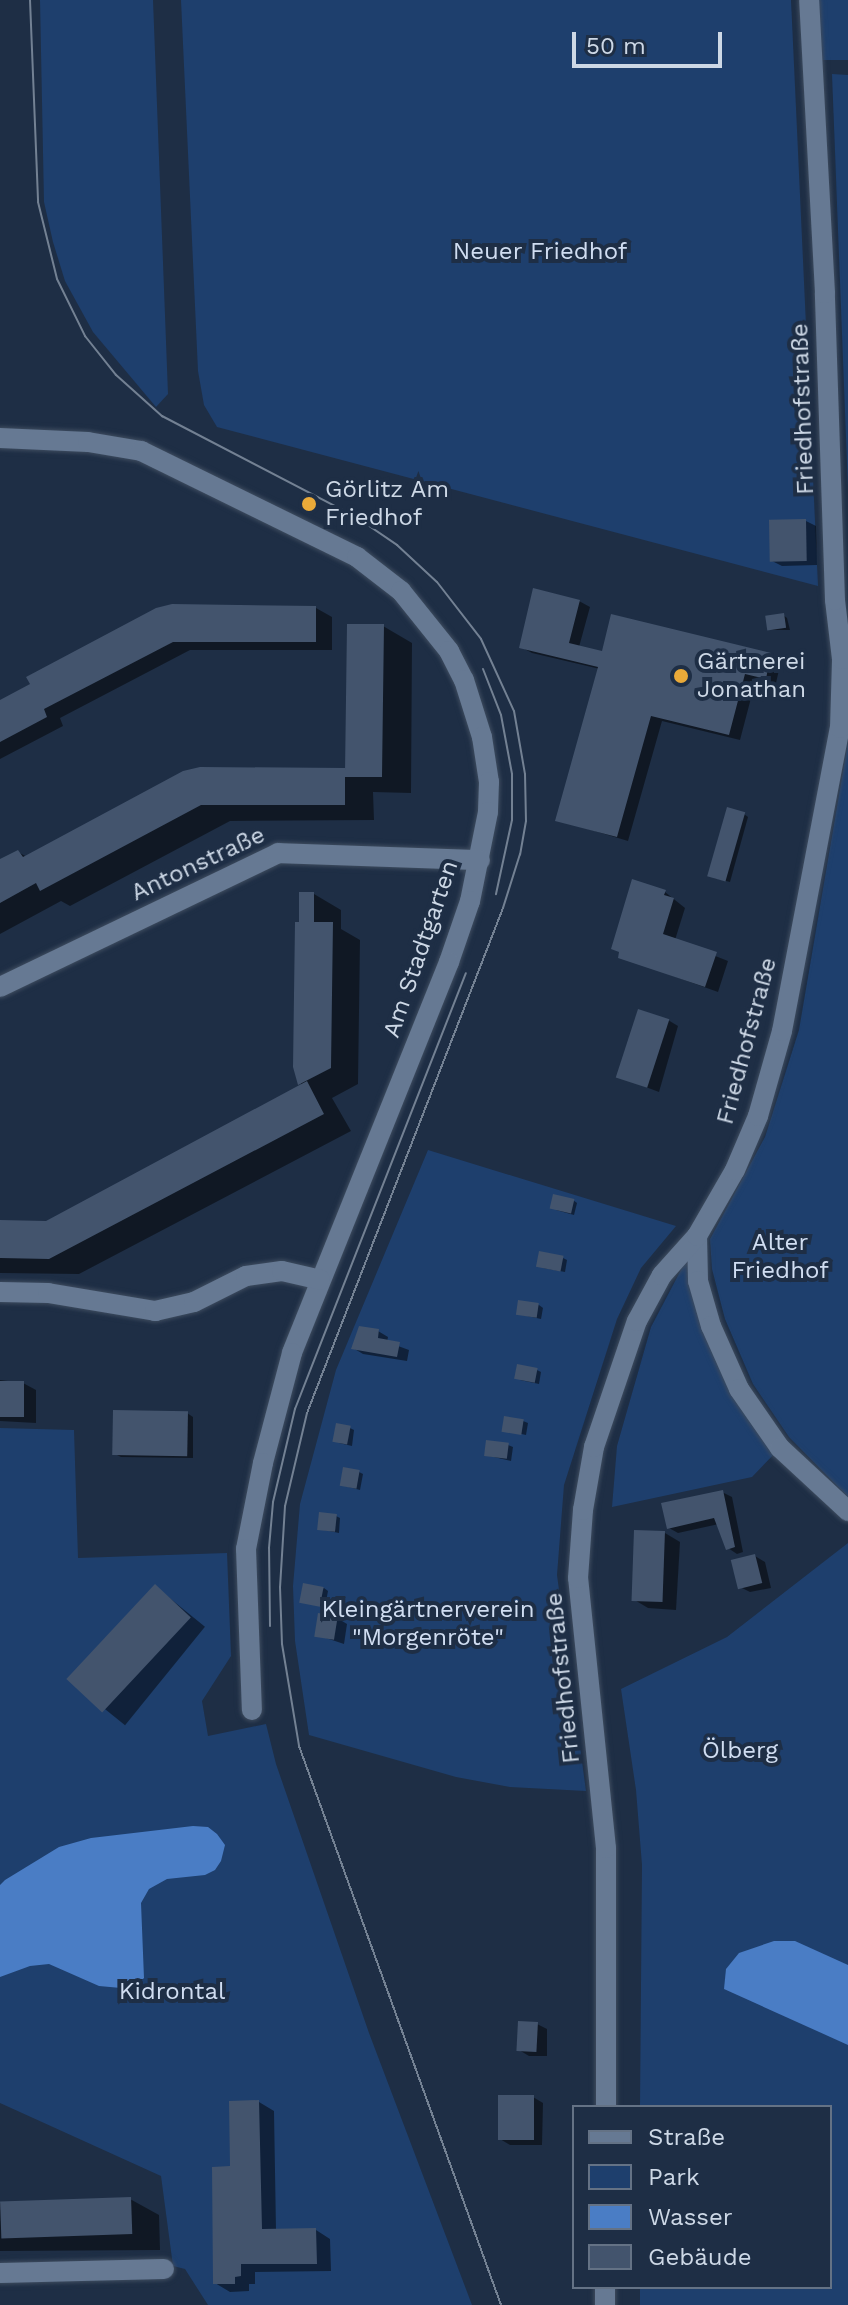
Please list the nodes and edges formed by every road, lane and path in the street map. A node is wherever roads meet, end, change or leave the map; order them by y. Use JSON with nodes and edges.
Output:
{"nodes":[{"id":1,"x":809,"y":0,"type":"edge"},
{"id":2,"x":0,"y":438,"type":"edge"},
{"id":3,"x":480,"y":860,"type":"junction"},
{"id":4,"x":0,"y":987,"type":"edge"},
{"id":5,"x":697,"y":1236,"type":"junction"},
{"id":6,"x":320,"y":1280,"type":"junction"},
{"id":7,"x":0,"y":1292,"type":"edge"},
{"id":8,"x":848,"y":1511,"type":"edge"},
{"id":9,"x":252,"y":1710,"type":"dead end"},
{"id":10,"x":606,"y":2105,"type":"edge"},
{"id":11,"x":164,"y":2269,"type":"dead end"},
{"id":12,"x":0,"y":2273,"type":"edge"}],
"edges":[{"from":1,"to":5,"type":"street","name":"Friedhofstraße"},
{"from":2,"to":3,"type":"street","name":"Am Stadtgarten"},
{"from":3,"to":4,"type":"street","name":"Antonstraße"},
{"from":3,"to":6,"type":"street","name":"Am Stadtgarten"},
{"from":5,"to":8,"type":"street"},
{"from":5,"to":10,"type":"street","name":"Friedhofstraße"},
{"from":6,"to":7,"type":"street"},
{"from":6,"to":9,"type":"street","name":"Am Stadtgarten"},
{"from":11,"to":12,"type":"street"}]}
